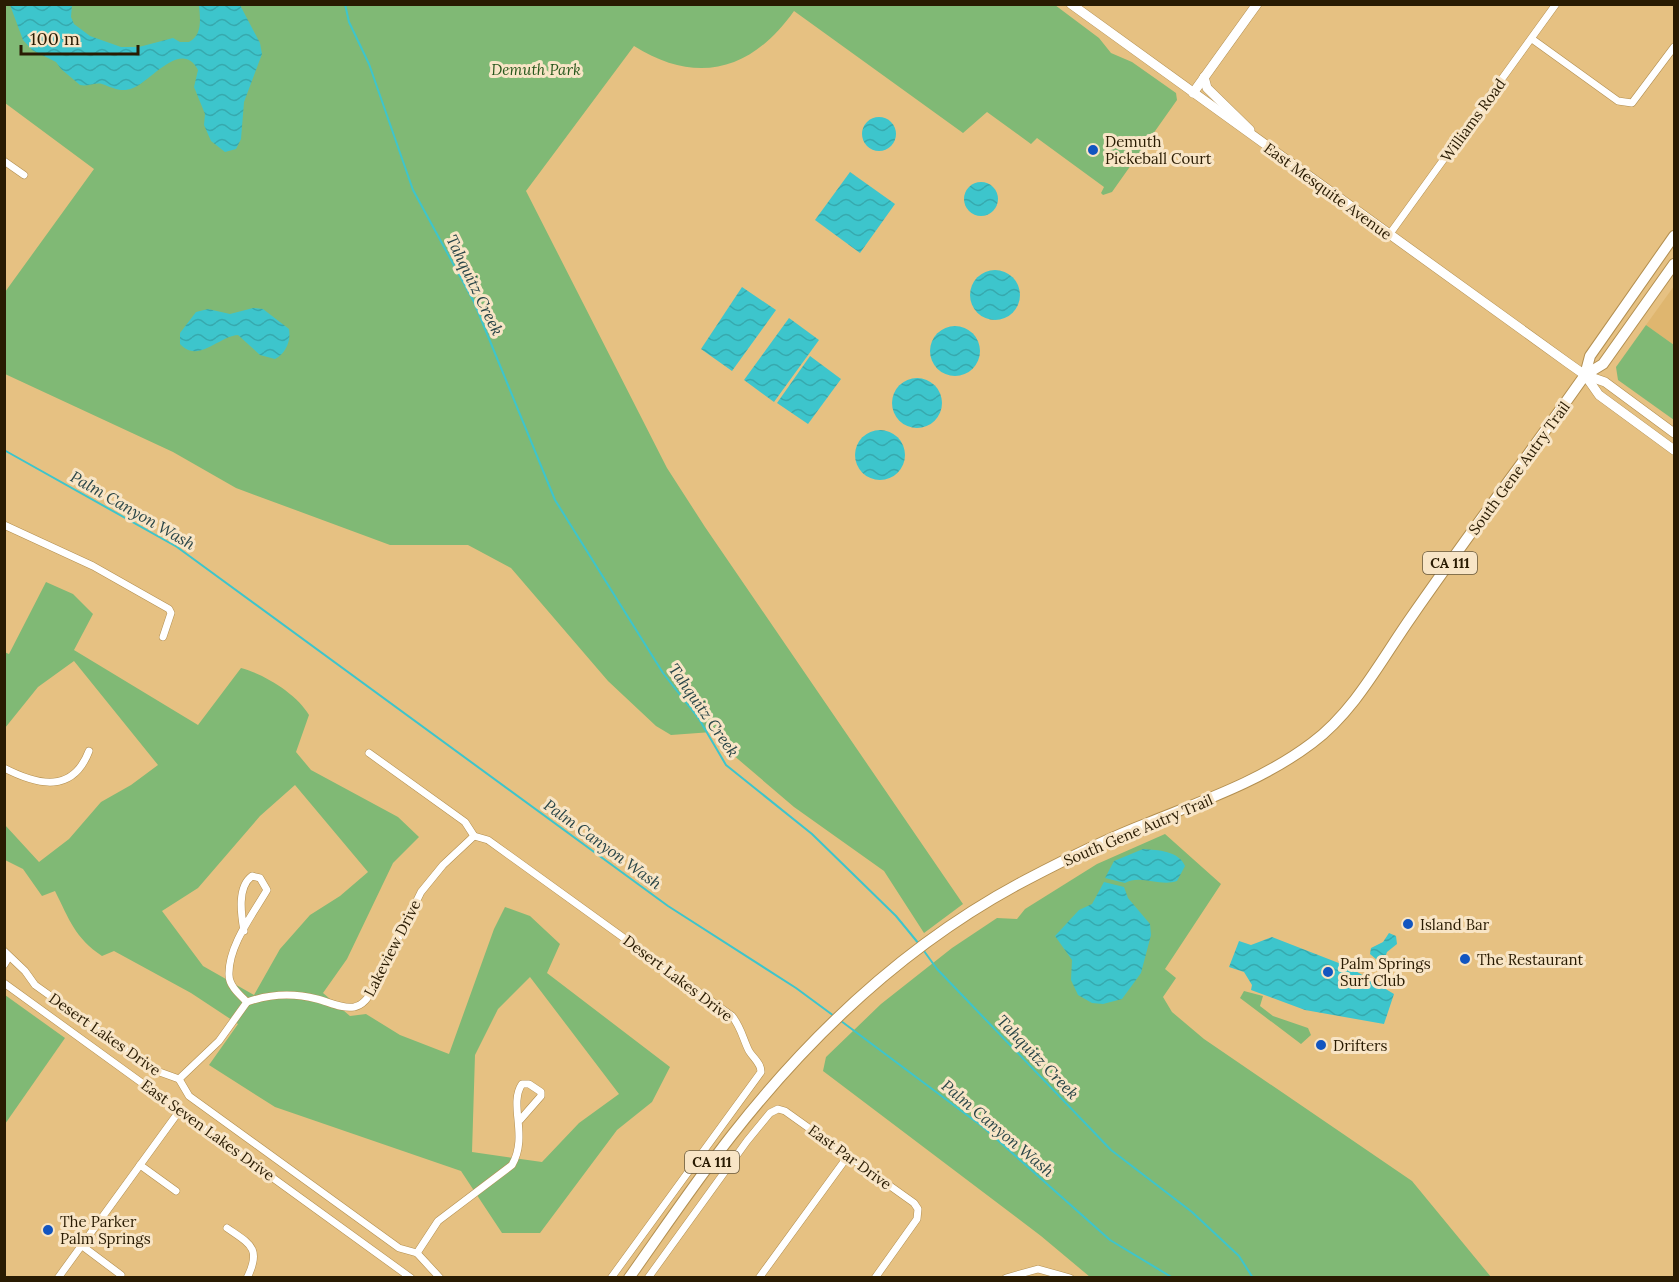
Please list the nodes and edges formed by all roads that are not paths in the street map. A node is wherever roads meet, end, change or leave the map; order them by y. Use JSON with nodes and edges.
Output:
{"nodes":[{"id":1,"x":1071,"y":4,"type":"edge"},
{"id":2,"x":1257,"y":4,"type":"edge"},
{"id":3,"x":1556,"y":4,"type":"edge"},
{"id":4,"x":1532,"y":39,"type":"junction"},
{"id":5,"x":1674,"y":47,"type":"edge"},
{"id":6,"x":1204,"y":77,"type":"junction"},
{"id":7,"x":1193,"y":93,"type":"junction"},
{"id":8,"x":1257,"y":139,"type":"junction"},
{"id":9,"x":4,"y":161,"type":"edge"},
{"id":10,"x":24,"y":175,"type":"dead end"},
{"id":11,"x":1389,"y":235,"type":"junction"},
{"id":12,"x":1674,"y":236,"type":"edge"},
{"id":13,"x":1674,"y":264,"type":"edge"},
{"id":14,"x":1586,"y":375,"type":"junction"},
{"id":15,"x":1674,"y":433,"type":"edge"},
{"id":16,"x":1674,"y":450,"type":"edge"},
{"id":17,"x":4,"y":525,"type":"edge"},
{"id":18,"x":163,"y":637,"type":"dead end"},
{"id":19,"x":89,"y":751,"type":"dead end"},
{"id":20,"x":369,"y":753,"type":"dead end"},
{"id":21,"x":4,"y":768,"type":"edge"},
{"id":22,"x":474,"y":836,"type":"junction"},
{"id":23,"x":244,"y":930,"type":"junction"},
{"id":24,"x":5,"y":954,"type":"edge"},
{"id":25,"x":4,"y":965,"type":"edge"},
{"id":26,"x":4,"y":983,"type":"edge"},
{"id":27,"x":247,"y":1002,"type":"junction"},
{"id":28,"x":179,"y":1079,"type":"junction"},
{"id":29,"x":180,"y":1110,"type":"junction"},
{"id":30,"x":520,"y":1120,"type":"junction"},
{"id":31,"x":848,"y":1156,"type":"junction"},
{"id":32,"x":140,"y":1165,"type":"junction"},
{"id":33,"x":176,"y":1191,"type":"dead end"},
{"id":34,"x":227,"y":1228,"type":"dead end"},
{"id":35,"x":81,"y":1245,"type":"junction"},
{"id":36,"x":417,"y":1253,"type":"junction"},
{"id":37,"x":121,"y":1275,"type":"dead end"},
{"id":38,"x":58,"y":1278,"type":"edge"},
{"id":39,"x":247,"y":1278,"type":"edge"},
{"id":40,"x":411,"y":1278,"type":"edge"},
{"id":41,"x":440,"y":1278,"type":"edge"},
{"id":42,"x":611,"y":1278,"type":"edge"},
{"id":43,"x":629,"y":1278,"type":"edge"},
{"id":44,"x":648,"y":1278,"type":"edge"},
{"id":45,"x":759,"y":1278,"type":"edge"},
{"id":46,"x":875,"y":1278,"type":"edge"},
{"id":47,"x":1006,"y":1278,"type":"edge"},
{"id":48,"x":1070,"y":1278,"type":"edge"}],
"edges":[{"from":1,"to":7,"type":"street","name":"East Mesquite Avenue"},
{"from":2,"to":6,"type":"street"},
{"from":3,"to":4,"type":"street","name":"Williams Road"},
{"from":4,"to":5,"type":"street"},
{"from":4,"to":11,"type":"street","name":"Williams Road"},
{"from":6,"to":7,"type":"street"},
{"from":6,"to":8,"type":"street"},
{"from":7,"to":8,"type":"street","name":"East Mesquite Avenue"},
{"from":8,"to":11,"type":"street","name":"East Mesquite Avenue"},
{"from":9,"to":10,"type":"street"},
{"from":11,"to":14,"type":"street","name":"East Mesquite Avenue"},
{"from":12,"to":14,"type":"main road","name":"South Gene Autry Trail","number":"CA 111"},
{"from":13,"to":14,"type":"main road","name":"South Gene Autry Trail","number":"CA 111"},
{"from":14,"to":15,"type":"street"},
{"from":14,"to":16,"type":"street"},
{"from":14,"to":43,"type":"main road","name":"South Gene Autry Trail","number":"CA 111"},
{"from":17,"to":18,"type":"street"},
{"from":19,"to":21,"type":"street"},
{"from":20,"to":22,"type":"street","name":"Desert Lakes Drive"},
{"from":22,"to":27,"type":"street","name":"Lakeview Drive"},
{"from":22,"to":42,"type":"street","name":"Desert Lakes Drive"},
{"from":23,"to":23,"type":"street"},
{"from":23,"to":27,"type":"street"},
{"from":24,"to":25,"type":"street"},
{"from":24,"to":28,"type":"street","name":"Desert Lakes Drive"},
{"from":26,"to":29,"type":"street","name":"East Seven Lakes Drive"},
{"from":27,"to":28,"type":"street"},
{"from":28,"to":36,"type":"street","name":"Desert Lakes Drive"},
{"from":29,"to":32,"type":"street"},
{"from":29,"to":40,"type":"street","name":"East Seven Lakes Drive"},
{"from":30,"to":30,"type":"street"},
{"from":30,"to":36,"type":"street"},
{"from":31,"to":44,"type":"street","name":"East Par Drive"},
{"from":31,"to":45,"type":"street"},
{"from":31,"to":46,"type":"street","name":"East Par Drive"},
{"from":32,"to":33,"type":"street"},
{"from":32,"to":35,"type":"street"},
{"from":34,"to":39,"type":"street"},
{"from":35,"to":37,"type":"street"},
{"from":35,"to":38,"type":"street"},
{"from":36,"to":41,"type":"street","name":"Desert Lakes Drive"},
{"from":47,"to":48,"type":"street"}]}
